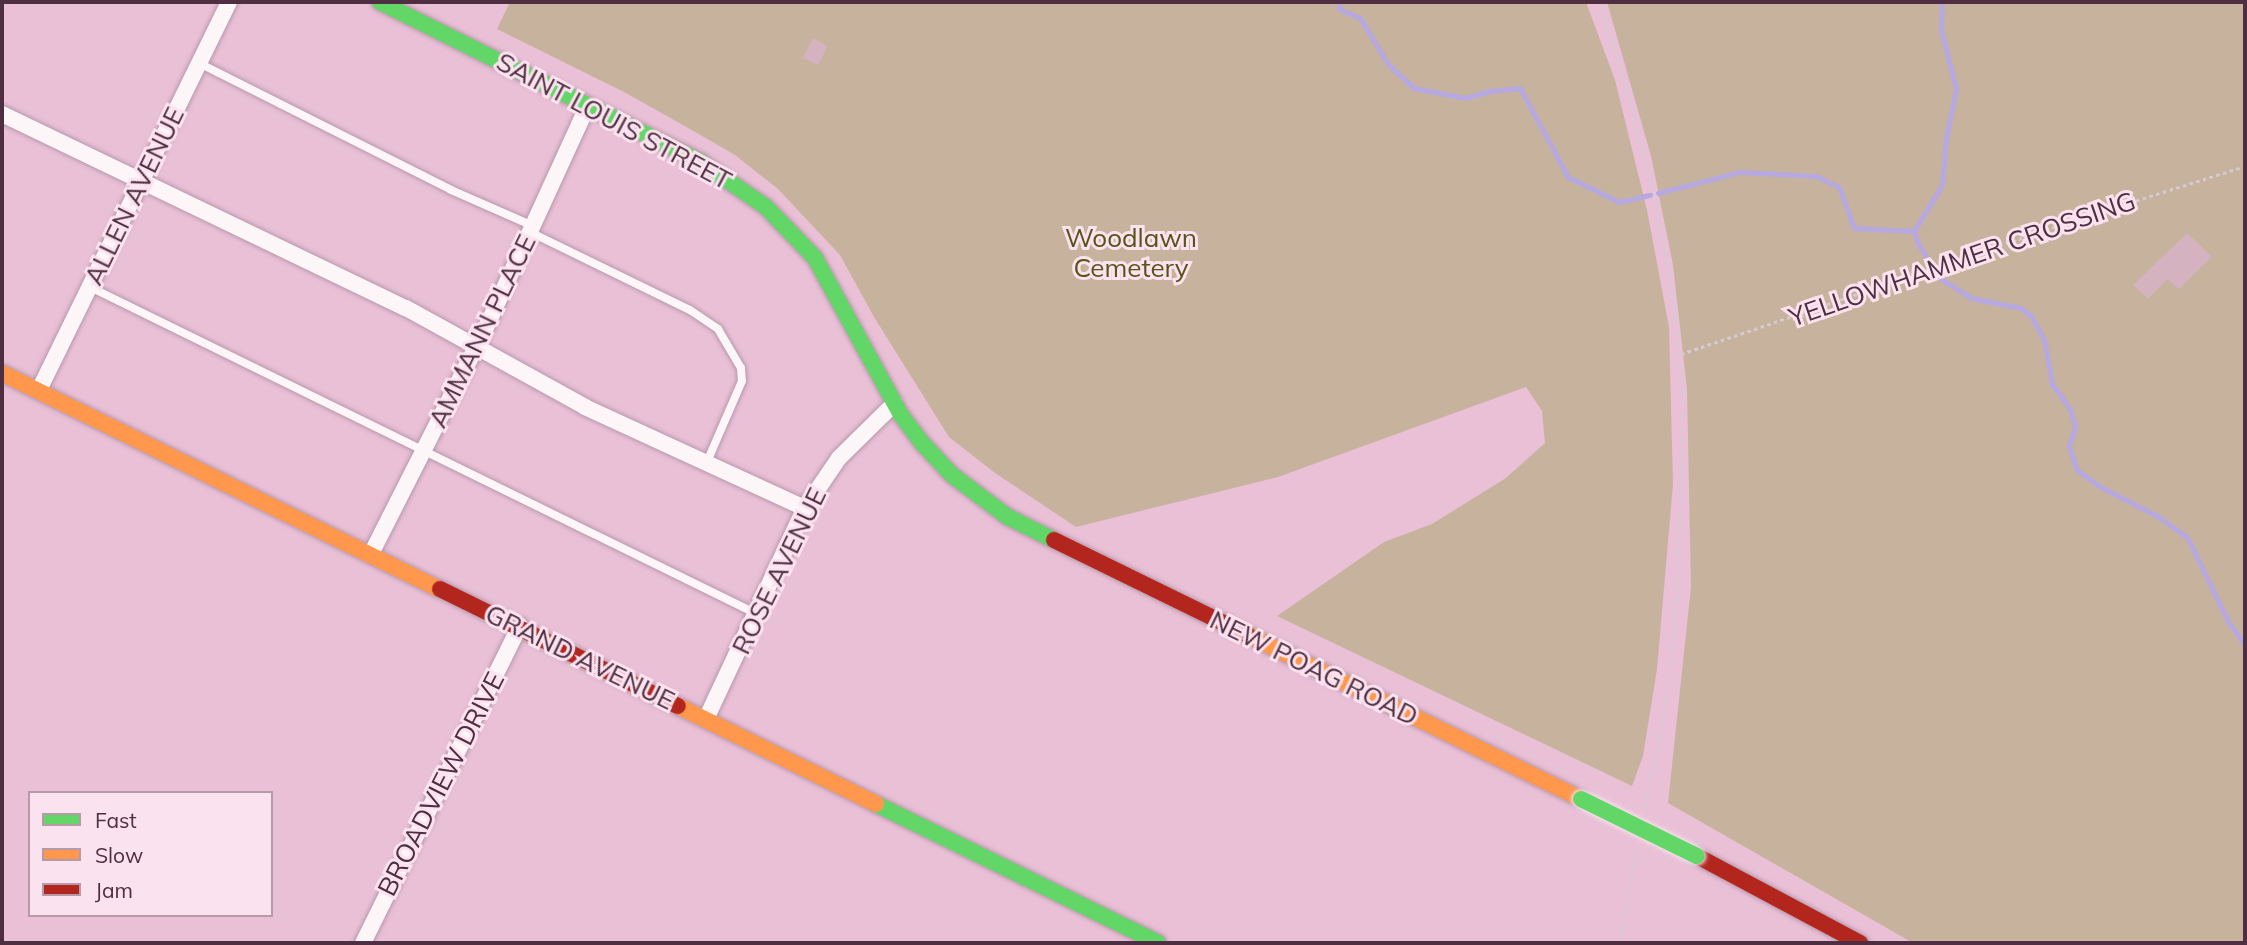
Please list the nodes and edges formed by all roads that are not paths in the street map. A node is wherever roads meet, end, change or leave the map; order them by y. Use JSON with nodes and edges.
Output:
{"nodes":[{"id":1,"x":229,"y":2,"type":"edge"},
{"id":2,"x":380,"y":2,"type":"edge"},
{"id":3,"x":199,"y":63,"type":"junction"},
{"id":4,"x":588,"y":105,"type":"junction"},
{"id":5,"x":2,"y":114,"type":"edge"},
{"id":6,"x":142,"y":180,"type":"junction"},
{"id":7,"x":531,"y":229,"type":"junction"},
{"id":8,"x":90,"y":287,"type":"junction"},
{"id":9,"x":845,"y":308,"type":"joint"},
{"id":10,"x":477,"y":347,"type":"junction"},
{"id":11,"x":2,"y":373,"type":"edge"},
{"id":12,"x":39,"y":390,"type":"junction"},
{"id":13,"x":895,"y":402,"type":"junction"},
{"id":14,"x":423,"y":452,"type":"junction"},
{"id":15,"x":706,"y":464,"type":"junction"},
{"id":16,"x":806,"y":508,"type":"junction"},
{"id":17,"x":371,"y":554,"type":"junction"},
{"id":18,"x":757,"y":614,"type":"junction"},
{"id":19,"x":520,"y":626,"type":"junction"},
{"id":20,"x":706,"y":719,"type":"junction"},
{"id":21,"x":363,"y":943,"type":"edge"},
{"id":22,"x":1158,"y":943,"type":"edge"},
{"id":23,"x":1860,"y":943,"type":"edge"}],
"edges":[{"from":1,"to":3,"type":"street","name":"ALLEN AVENUE"},
{"from":2,"to":4,"type":"main road","name":"SAINT LOUIS STREET"},
{"from":3,"to":6,"type":"street","name":"ALLEN AVENUE"},
{"from":3,"to":7,"type":"lane"},
{"from":4,"to":7,"type":"street","name":"AMMANN PLACE"},
{"from":4,"to":9,"type":"main road","name":"SAINT LOUIS STREET"},
{"from":5,"to":6,"type":"street"},
{"from":6,"to":8,"type":"street","name":"ALLEN AVENUE"},
{"from":6,"to":10,"type":"street"},
{"from":7,"to":10,"type":"street","name":"AMMANN PLACE"},
{"from":7,"to":15,"type":"lane"},
{"from":8,"to":12,"type":"street","name":"ALLEN AVENUE"},
{"from":8,"to":14,"type":"lane"},
{"from":9,"to":13,"type":"main road","name":"NEW POAG ROAD"},
{"from":10,"to":14,"type":"street","name":"AMMANN PLACE"},
{"from":10,"to":15,"type":"street"},
{"from":11,"to":12,"type":"main road","name":"GRAND AVENUE"},
{"from":12,"to":17,"type":"main road","name":"GRAND AVENUE"},
{"from":13,"to":16,"type":"street","name":"ROSE AVENUE"},
{"from":13,"to":23,"type":"main road","name":"NEW POAG ROAD","bridge":true},
{"from":14,"to":17,"type":"street","name":"AMMANN PLACE"},
{"from":14,"to":18,"type":"lane"},
{"from":15,"to":16,"type":"street"},
{"from":16,"to":18,"type":"street","name":"ROSE AVENUE"},
{"from":17,"to":19,"type":"main road","name":"GRAND AVENUE"},
{"from":18,"to":20,"type":"street","name":"ROSE AVENUE"},
{"from":19,"to":20,"type":"main road","name":"GRAND AVENUE"},
{"from":19,"to":21,"type":"street","name":"BROADVIEW DRIVE"},
{"from":20,"to":22,"type":"main road","name":"GRAND AVENUE"}]}
